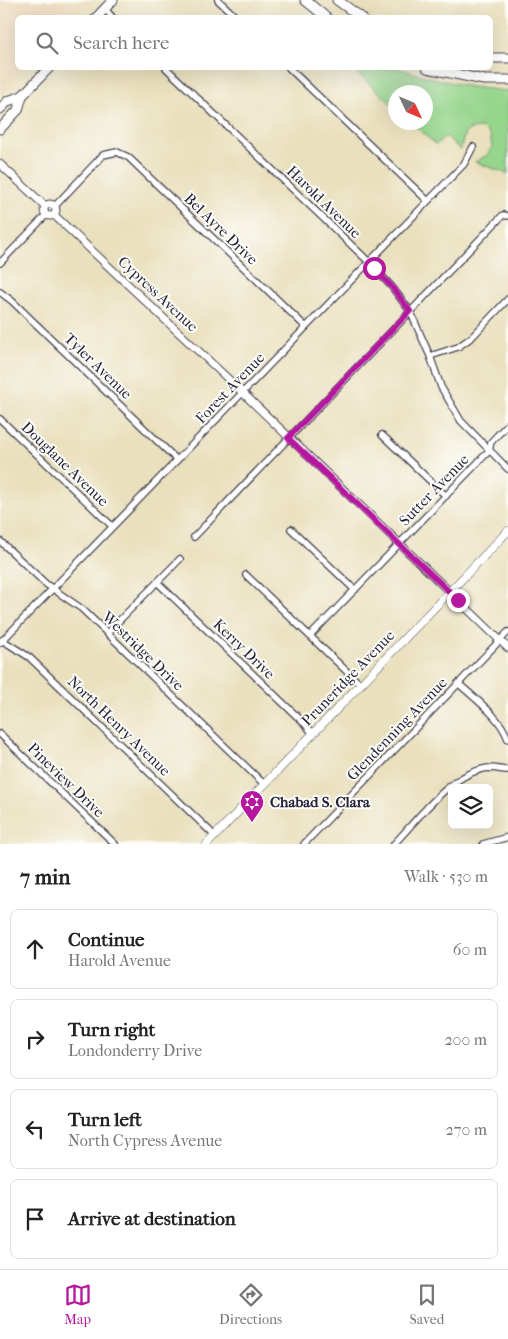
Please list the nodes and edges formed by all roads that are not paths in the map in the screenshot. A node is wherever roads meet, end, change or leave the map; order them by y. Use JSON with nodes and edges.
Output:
{"nodes":[{"id":1,"x":113,"y":0,"type":"edge"},
{"id":2,"x":218,"y":0,"type":"edge"},
{"id":3,"x":305,"y":0,"type":"edge"},
{"id":4,"x":337,"y":0,"type":"edge"},
{"id":5,"x":104,"y":9,"type":"junction"},
{"id":6,"x":99,"y":15,"type":"edge"},
{"id":7,"x":110,"y":15,"type":"edge"},
{"id":8,"x":233,"y":15,"type":"edge"},
{"id":9,"x":323,"y":15,"type":"edge"},
{"id":10,"x":358,"y":15,"type":"edge"},
{"id":11,"x":493,"y":58,"type":"edge"},
{"id":12,"x":508,"y":58,"type":"edge"},
{"id":13,"x":47,"y":70,"type":"edge"},
{"id":14,"x":168,"y":70,"type":"edge"},
{"id":15,"x":291,"y":70,"type":"edge"},
{"id":16,"x":436,"y":70,"type":"edge"},
{"id":17,"x":508,"y":80,"type":"edge"},
{"id":18,"x":22,"y":96,"type":"junction"},
{"id":19,"x":0,"y":109,"type":"edge"},
{"id":20,"x":0,"y":129,"type":"edge"},
{"id":21,"x":473,"y":147,"type":"dead end"},
{"id":22,"x":0,"y":164,"type":"edge"},
{"id":23,"x":428,"y":201,"type":"junction"},
{"id":24,"x":45,"y":206,"type":"junction"},
{"id":25,"x":55,"y":206,"type":"junction"},
{"id":26,"x":46,"y":215,"type":"junction"},
{"id":27,"x":54,"y":215,"type":"junction"},
{"id":28,"x":508,"y":216,"type":"edge"},
{"id":29,"x":368,"y":261,"type":"junction"},
{"id":30,"x":0,"y":263,"type":"edge"},
{"id":31,"x":0,"y":292,"type":"edge"},
{"id":32,"x":508,"y":299,"type":"edge"},
{"id":33,"x":410,"y":311,"type":"junction"},
{"id":34,"x":306,"y":328,"type":"junction"},
{"id":35,"x":430,"y":356,"type":"junction"},
{"id":36,"x":243,"y":393,"type":"junction"},
{"id":37,"x":0,"y":419,"type":"edge"},
{"id":38,"x":508,"y":424,"type":"edge"},
{"id":39,"x":382,"y":435,"type":"dead end"},
{"id":40,"x":288,"y":438,"type":"junction"},
{"id":41,"x":489,"y":450,"type":"junction"},
{"id":42,"x":177,"y":460,"type":"junction"},
{"id":43,"x":508,"y":469,"type":"edge"},
{"id":44,"x":446,"y":496,"type":"junction"},
{"id":45,"x":112,"y":526,"type":"junction"},
{"id":46,"x":291,"y":529,"type":"dead end"},
{"id":47,"x":508,"y":531,"type":"edge"},
{"id":48,"x":194,"y":537,"type":"dead end"},
{"id":49,"x":0,"y":541,"type":"edge"},
{"id":50,"x":399,"y":544,"type":"junction"},
{"id":51,"x":180,"y":559,"type":"dead end"},
{"id":52,"x":246,"y":575,"type":"dead end"},
{"id":53,"x":157,"y":582,"type":"junction"},
{"id":54,"x":53,"y":589,"type":"junction"},
{"id":55,"x":355,"y":590,"type":"junction"},
{"id":56,"x":449,"y":592,"type":"junction"},
{"id":57,"x":508,"y":632,"type":"edge"},
{"id":58,"x":107,"y":633,"type":"junction"},
{"id":59,"x":310,"y":636,"type":"junction"},
{"id":60,"x":500,"y":640,"type":"junction"},
{"id":61,"x":1,"y":641,"type":"edge"},
{"id":62,"x":508,"y":648,"type":"edge"},
{"id":63,"x":458,"y":683,"type":"junction"},
{"id":64,"x":361,"y":685,"type":"junction"},
{"id":65,"x":0,"y":734,"type":"edge"},
{"id":66,"x":313,"y":734,"type":"junction"},
{"id":67,"x":508,"y":739,"type":"edge"},
{"id":68,"x":508,"y":770,"type":"edge"},
{"id":69,"x":264,"y":784,"type":"junction"},
{"id":70,"x":215,"y":836,"type":"junction"},
{"id":71,"x":508,"y":837,"type":"edge"},
{"id":72,"x":115,"y":844,"type":"edge"},
{"id":73,"x":207,"y":844,"type":"edge"},
{"id":74,"x":304,"y":844,"type":"edge"},
{"id":75,"x":394,"y":844,"type":"edge"},
{"id":76,"x":483,"y":844,"type":"edge"}],
"edges":[{"from":1,"to":5,"type":"main road"},
{"from":2,"to":8,"type":"street"},
{"from":3,"to":9,"type":"main road"},
{"from":4,"to":10,"type":"main road"},
{"from":5,"to":6,"type":"main road"},
{"from":5,"to":7,"type":"street"},
{"from":11,"to":12,"type":"main road"},
{"from":13,"to":18,"type":"main road"},
{"from":14,"to":29,"type":"street","name":"Harold Avenue"},
{"from":15,"to":23,"type":"street"},
{"from":16,"to":17,"type":"main road"},
{"from":18,"to":19,"type":"main road"},
{"from":18,"to":20,"type":"main road"},
{"from":21,"to":23,"type":"street","name":"Forest Avenue"},
{"from":22,"to":24,"type":"street"},
{"from":23,"to":29,"type":"street","name":"Forest Avenue"},
{"from":24,"to":25,"type":"street"},
{"from":24,"to":26,"type":"street"},
{"from":25,"to":27,"type":"street"},
{"from":25,"to":34,"type":"street","name":"Bel Ayre Drive"},
{"from":26,"to":27,"type":"street"},
{"from":26,"to":30,"type":"street"},
{"from":27,"to":36,"type":"street","name":"Cypress Avenue"},
{"from":28,"to":33,"type":"street"},
{"from":29,"to":33,"type":"street","name":"Harold Avenue"},
{"from":29,"to":34,"type":"street","name":"Forest Avenue"},
{"from":31,"to":42,"type":"street","name":"Tyler Avenue"},
{"from":32,"to":35,"type":"street"},
{"from":33,"to":35,"type":"street","name":"Harold Avenue"},
{"from":33,"to":40,"type":"street"},
{"from":34,"to":36,"type":"street","name":"Forest Avenue"},
{"from":35,"to":41,"type":"street","name":"Harold Avenue"},
{"from":36,"to":40,"type":"street","name":"Cypress Avenue"},
{"from":36,"to":42,"type":"street","name":"Forest Avenue"},
{"from":37,"to":45,"type":"street","name":"Douglane Avenue"},
{"from":38,"to":41,"type":"street","name":"Sutter Avenue"},
{"from":39,"to":44,"type":"street"},
{"from":40,"to":48,"type":"street"},
{"from":40,"to":50,"type":"street","name":"Cypress Avenue"},
{"from":41,"to":43,"type":"street","name":"Harold Avenue"},
{"from":41,"to":44,"type":"street","name":"Sutter Avenue"},
{"from":42,"to":45,"type":"street","name":"Forest Avenue"},
{"from":44,"to":50,"type":"street","name":"Sutter Avenue"},
{"from":45,"to":54,"type":"street","name":"Forest Avenue"},
{"from":46,"to":55,"type":"street"},
{"from":47,"to":56,"type":"main road","name":"Pruneridge Avenue"},
{"from":49,"to":54,"type":"street","name":"Westridge Drive"},
{"from":50,"to":55,"type":"street","name":"Sutter Avenue"},
{"from":50,"to":56,"type":"street","name":"Cypress Avenue"},
{"from":51,"to":53,"type":"street"},
{"from":52,"to":59,"type":"street"},
{"from":53,"to":58,"type":"street"},
{"from":53,"to":66,"type":"street","name":"Kerry Drive"},
{"from":54,"to":58,"type":"street","name":"Westridge Drive"},
{"from":54,"to":61,"type":"street","name":"Forest Avenue"},
{"from":55,"to":59,"type":"street","name":"Sutter Avenue"},
{"from":56,"to":60,"type":"street","name":"Cypress Avenue"},
{"from":56,"to":64,"type":"main road","name":"Pruneridge Avenue"},
{"from":57,"to":60,"type":"street","name":"Glendenning Avenue"},
{"from":58,"to":69,"type":"street","name":"Westridge Drive"},
{"from":59,"to":64,"type":"street"},
{"from":60,"to":62,"type":"street","name":"Cypress Avenue"},
{"from":60,"to":63,"type":"street","name":"Glendenning Avenue"},
{"from":61,"to":70,"type":"street","name":"North Henry Avenue"},
{"from":63,"to":67,"type":"street"},
{"from":63,"to":74,"type":"street","name":"Glendenning Avenue"},
{"from":64,"to":66,"type":"main road","name":"Pruneridge Avenue"},
{"from":65,"to":72,"type":"street","name":"Pineview Drive"},
{"from":66,"to":69,"type":"main road","name":"Pruneridge Avenue"},
{"from":68,"to":75,"type":"street"},
{"from":69,"to":70,"type":"main road","name":"Pruneridge Avenue"},
{"from":70,"to":73,"type":"main road","name":"Pruneridge Avenue"},
{"from":71,"to":76,"type":"street"}]}
